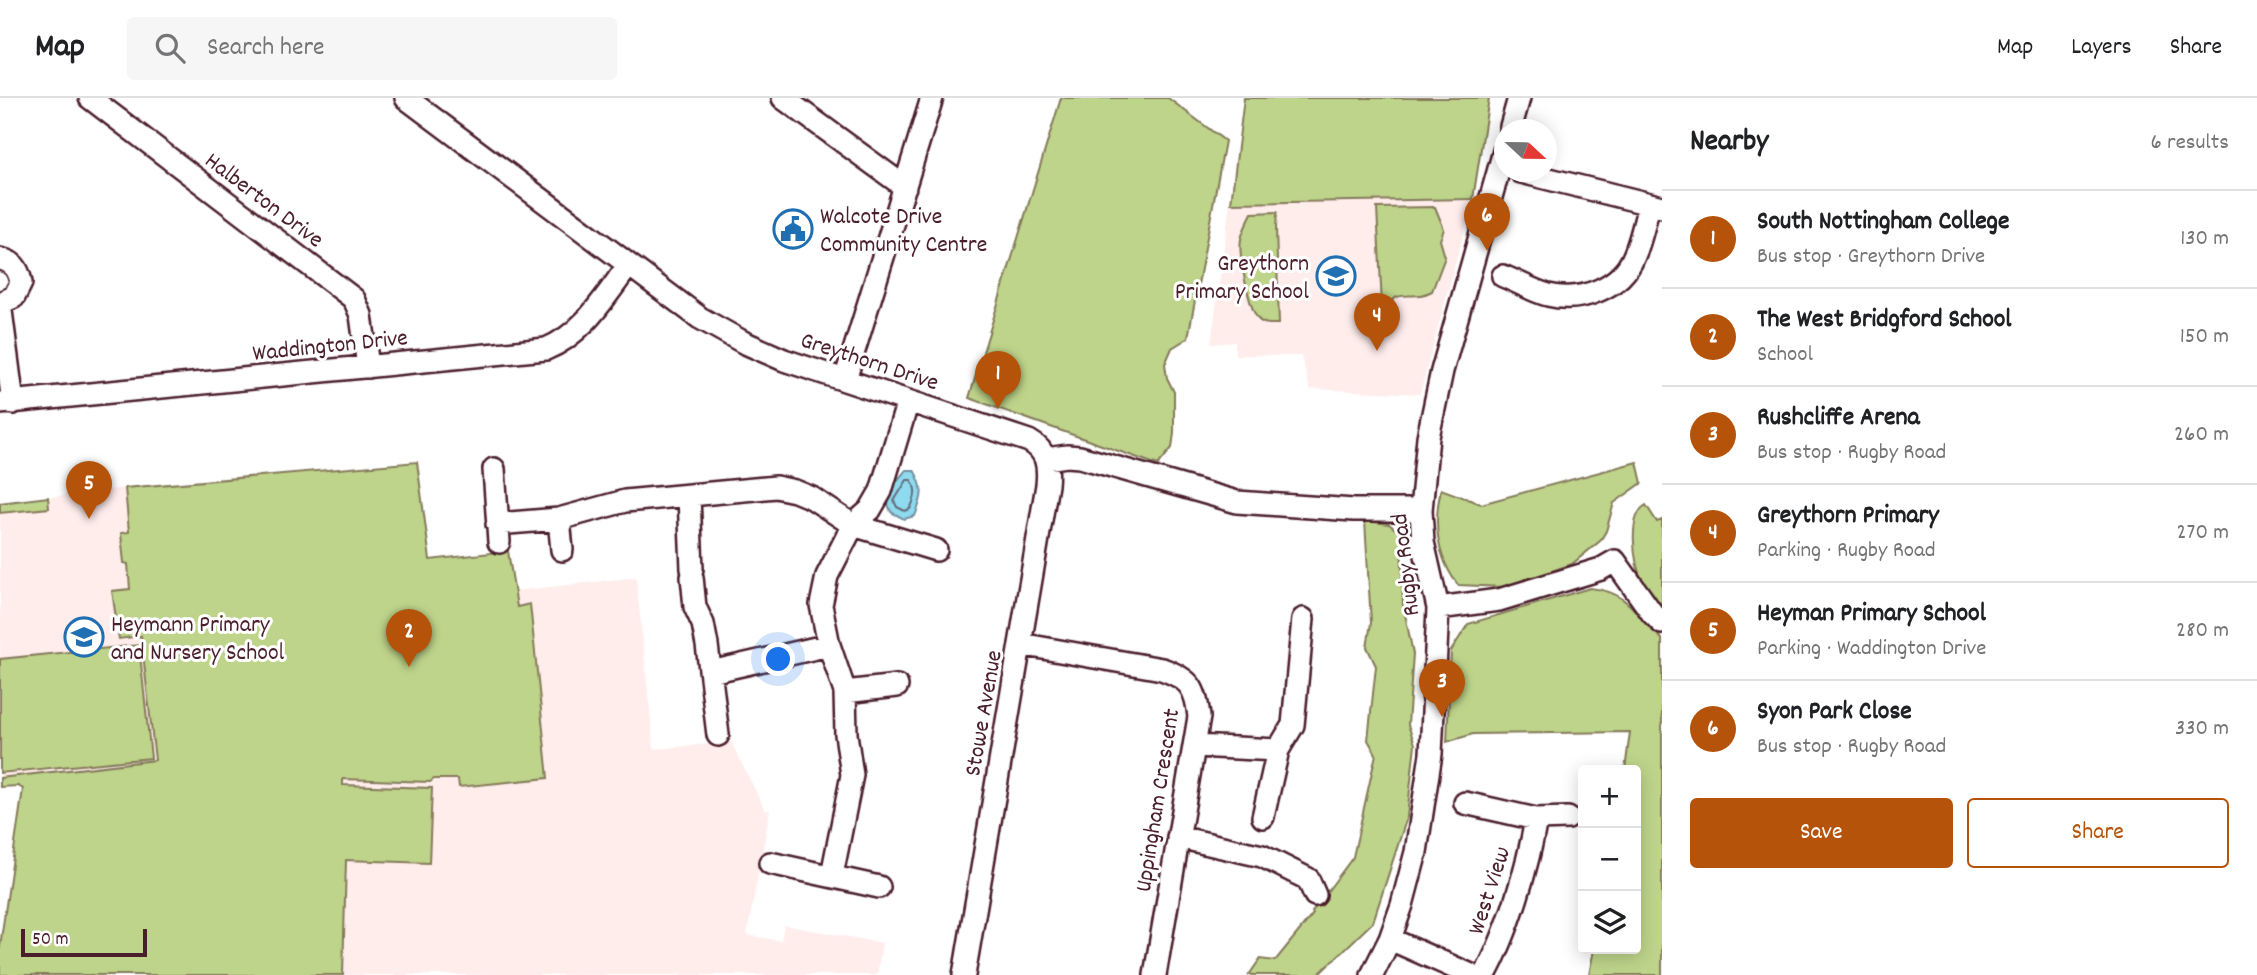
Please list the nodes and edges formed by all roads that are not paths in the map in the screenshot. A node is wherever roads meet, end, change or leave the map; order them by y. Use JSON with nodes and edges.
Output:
{"nodes":[{"id":1,"x":90,"y":98,"type":"edge"},
{"id":2,"x":406,"y":98,"type":"edge"},
{"id":3,"x":783,"y":98,"type":"edge"},
{"id":4,"x":932,"y":98,"type":"edge"},
{"id":5,"x":1518,"y":98,"type":"edge"},
{"id":6,"x":1513,"y":119,"type":"edge"},
{"id":7,"x":1557,"y":178,"type":"edge"},
{"id":8,"x":1502,"y":182,"type":"edge"},
{"id":9,"x":905,"y":187,"type":"junction"},
{"id":10,"x":1656,"y":205,"type":"edge"},
{"id":11,"x":0,"y":259,"type":"edge"},
{"id":12,"x":629,"y":265,"type":"junction"},
{"id":13,"x":1510,"y":273,"type":"dead end"},
{"id":14,"x":368,"y":367,"type":"junction"},
{"id":15,"x":845,"y":380,"type":"junction"},
{"id":16,"x":908,"y":401,"type":"junction"},
{"id":17,"x":6,"y":403,"type":"edge"},
{"id":18,"x":1046,"y":459,"type":"junction"},
{"id":19,"x":494,"y":469,"type":"dead end"},
{"id":20,"x":689,"y":496,"type":"junction"},
{"id":21,"x":1421,"y":510,"type":"junction"},
{"id":22,"x":559,"y":519,"type":"junction"},
{"id":23,"x":853,"y":525,"type":"junction"},
{"id":24,"x":562,"y":550,"type":"dead end"},
{"id":25,"x":936,"y":550,"type":"dead end"},
{"id":26,"x":1438,"y":608,"type":"junction"},
{"id":27,"x":1303,"y":619,"type":"dead end"},
{"id":28,"x":1662,"y":623,"type":"edge"},
{"id":29,"x":1020,"y":644,"type":"junction"},
{"id":30,"x":829,"y":645,"type":"junction"},
{"id":31,"x":711,"y":672,"type":"junction"},
{"id":32,"x":897,"y":686,"type":"dead end"},
{"id":33,"x":845,"y":692,"type":"junction"},
{"id":34,"x":718,"y":735,"type":"dead end"},
{"id":35,"x":1194,"y":746,"type":"junction"},
{"id":36,"x":1278,"y":750,"type":"junction"},
{"id":37,"x":1465,"y":803,"type":"dead end"},
{"id":38,"x":1263,"y":817,"type":"dead end"},
{"id":39,"x":1567,"y":818,"type":"dead end"},
{"id":40,"x":1536,"y":819,"type":"junction"},
{"id":41,"x":1178,"y":837,"type":"junction"},
{"id":42,"x":770,"y":863,"type":"dead end"},
{"id":43,"x":832,"y":875,"type":"junction"},
{"id":44,"x":879,"y":887,"type":"dead end"},
{"id":45,"x":1315,"y":895,"type":"dead end"},
{"id":46,"x":1390,"y":939,"type":"junction"},
{"id":47,"x":964,"y":975,"type":"edge"},
{"id":48,"x":1155,"y":975,"type":"edge"},
{"id":49,"x":1373,"y":975,"type":"edge"},
{"id":50,"x":1474,"y":975,"type":"edge"}],
"edges":[{"from":1,"to":14,"type":"street","name":"Halberton Drive"},
{"from":2,"to":12,"type":"street","name":"Greythorn Drive"},
{"from":3,"to":9,"type":"street"},
{"from":4,"to":9,"type":"street"},
{"from":5,"to":6,"type":"street"},
{"from":7,"to":10,"type":"street"},
{"from":8,"to":21,"type":"street","name":"Rugby Road"},
{"from":9,"to":15,"type":"street"},
{"from":10,"to":13,"type":"street"},
{"from":11,"to":17,"type":"street"},
{"from":12,"to":14,"type":"street","name":"Waddington Drive"},
{"from":12,"to":15,"type":"street","name":"Greythorn Drive"},
{"from":14,"to":17,"type":"street","name":"Waddington Drive"},
{"from":15,"to":16,"type":"street","name":"Greythorn Drive"},
{"from":16,"to":18,"type":"street","name":"Greythorn Drive"},
{"from":16,"to":23,"type":"street"},
{"from":18,"to":21,"type":"street"},
{"from":18,"to":29,"type":"street","name":"Stowe Avenue"},
{"from":19,"to":22,"type":"street"},
{"from":20,"to":22,"type":"street"},
{"from":20,"to":23,"type":"street"},
{"from":20,"to":31,"type":"street"},
{"from":21,"to":26,"type":"street","name":"Rugby Road"},
{"from":22,"to":24,"type":"street"},
{"from":23,"to":25,"type":"street"},
{"from":23,"to":30,"type":"street"},
{"from":26,"to":28,"type":"street"},
{"from":26,"to":46,"type":"street","name":"Rugby Road"},
{"from":27,"to":36,"type":"street"},
{"from":29,"to":35,"type":"street","name":"Uppingham Crescent"},
{"from":29,"to":47,"type":"street","name":"Stowe Avenue"},
{"from":30,"to":31,"type":"street"},
{"from":30,"to":33,"type":"street"},
{"from":31,"to":34,"type":"street"},
{"from":32,"to":33,"type":"street"},
{"from":33,"to":43,"type":"street"},
{"from":35,"to":36,"type":"street"},
{"from":35,"to":41,"type":"street","name":"Uppingham Crescent"},
{"from":36,"to":38,"type":"street"},
{"from":37,"to":40,"type":"street","name":"West View"},
{"from":39,"to":40,"type":"street","name":"West View"},
{"from":40,"to":50,"type":"street","name":"West View"},
{"from":41,"to":45,"type":"street"},
{"from":41,"to":48,"type":"street","name":"Uppingham Crescent"},
{"from":42,"to":43,"type":"street"},
{"from":43,"to":44,"type":"street"},
{"from":46,"to":49,"type":"street","name":"Rugby Road"},
{"from":46,"to":50,"type":"street"}]}
